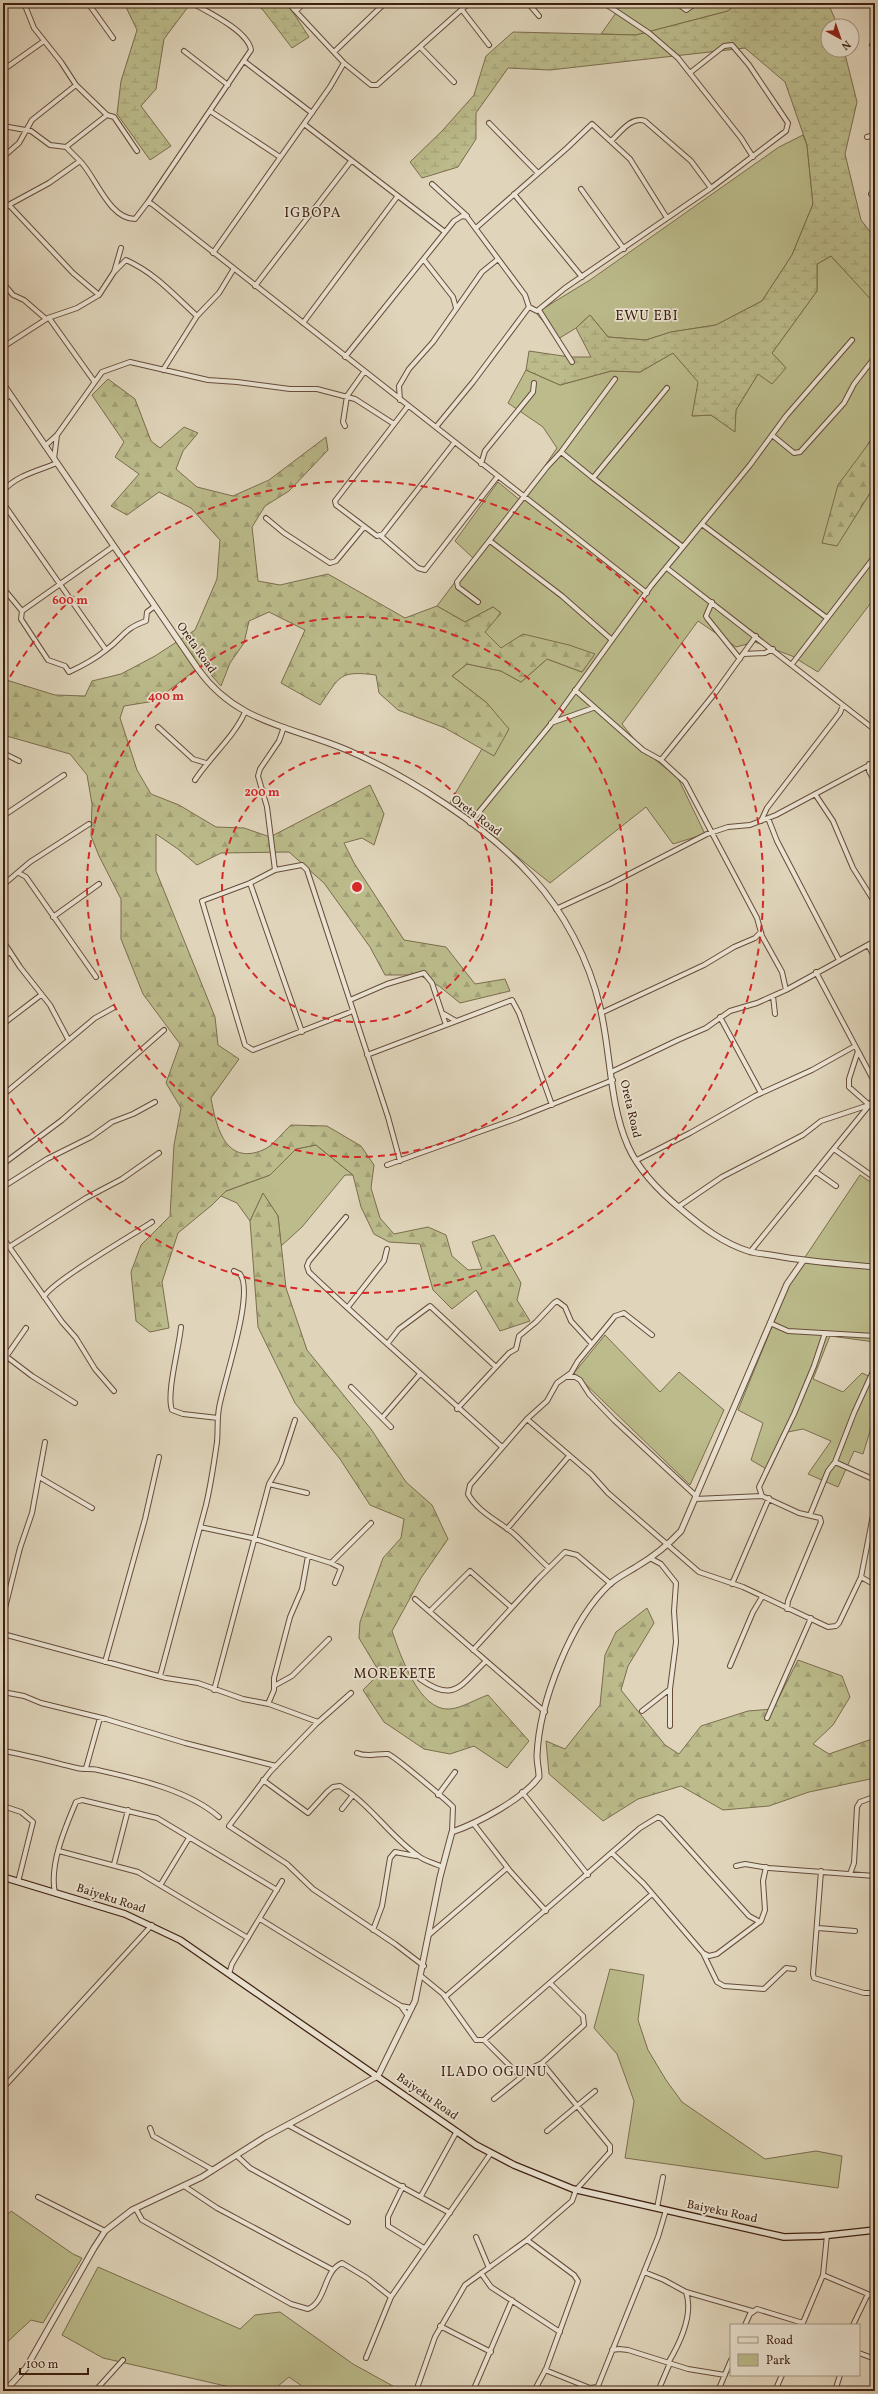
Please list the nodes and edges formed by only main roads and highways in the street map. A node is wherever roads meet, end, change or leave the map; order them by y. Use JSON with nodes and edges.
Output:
{"nodes":[{"id":1,"x":3,"y":1877,"type":"edge"},
{"id":2,"x":875,"y":2230,"type":"edge"}],
"edges":[{"from":1,"to":2,"type":"main road","name":"Baiyeku Road"}]}
